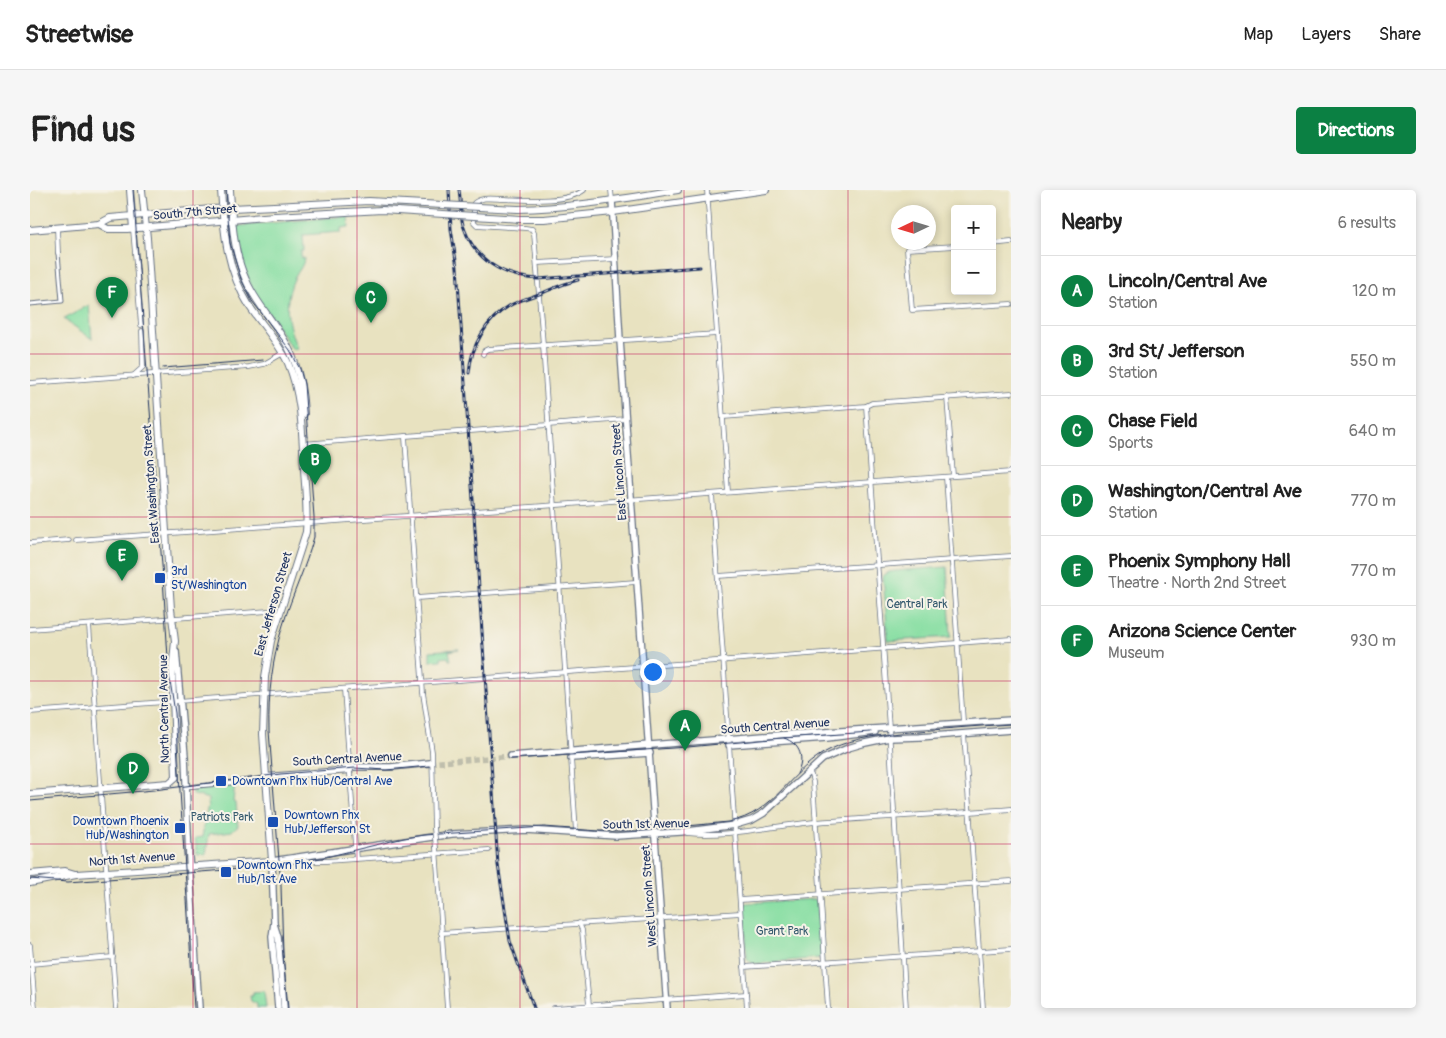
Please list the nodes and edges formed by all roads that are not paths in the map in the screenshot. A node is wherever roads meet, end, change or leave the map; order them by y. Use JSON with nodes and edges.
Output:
{"nodes":[{"id":1,"x":130,"y":190,"type":"edge"},
{"id":2,"x":142,"y":190,"type":"edge"},
{"id":3,"x":221,"y":190,"type":"edge"},
{"id":4,"x":230,"y":190,"type":"edge"},
{"id":5,"x":584,"y":190,"type":"edge"},
{"id":6,"x":611,"y":190,"type":"edge"},
{"id":7,"x":678,"y":190,"type":"edge"},
{"id":8,"x":707,"y":190,"type":"edge"},
{"id":9,"x":766,"y":190,"type":"edge"},
{"id":10,"x":707,"y":198,"type":"junction"},
{"id":11,"x":612,"y":200,"type":"junction"},
{"id":12,"x":222,"y":208,"type":"junction"},
{"id":13,"x":231,"y":208,"type":"junction"},
{"id":14,"x":612,"y":212,"type":"junction"},
{"id":15,"x":144,"y":215,"type":"junction"},
{"id":16,"x":132,"y":216,"type":"junction"},
{"id":17,"x":232,"y":221,"type":"junction"},
{"id":18,"x":223,"y":222,"type":"junction"},
{"id":19,"x":99,"y":224,"type":"junction"},
{"id":20,"x":57,"y":228,"type":"junction"},
{"id":21,"x":146,"y":228,"type":"junction"},
{"id":22,"x":133,"y":229,"type":"junction"},
{"id":23,"x":30,"y":230,"type":"edge"},
{"id":24,"x":1011,"y":242,"type":"edge"},
{"id":25,"x":996,"y":244,"type":"edge"},
{"id":26,"x":951,"y":246,"type":"edge"},
{"id":27,"x":58,"y":253,"type":"joint"},
{"id":28,"x":616,"y":259,"type":"junction"},
{"id":29,"x":536,"y":263,"type":"junction"},
{"id":30,"x":30,"y":304,"type":"edge"},
{"id":31,"x":1011,"y":304,"type":"edge"},
{"id":32,"x":141,"y":325,"type":"dead end"},
{"id":33,"x":142,"y":331,"type":"dead end"},
{"id":34,"x":717,"y":334,"type":"junction"},
{"id":35,"x":620,"y":340,"type":"junction"},
{"id":36,"x":544,"y":345,"type":"junction"},
{"id":37,"x":287,"y":352,"type":"junction"},
{"id":38,"x":483,"y":354,"type":"dead end"},
{"id":39,"x":155,"y":374,"type":"junction"},
{"id":40,"x":133,"y":376,"type":"junction"},
{"id":41,"x":30,"y":383,"type":"edge"},
{"id":42,"x":1011,"y":393,"type":"edge"},
{"id":43,"x":947,"y":397,"type":"junction"},
{"id":44,"x":866,"y":406,"type":"junction"},
{"id":45,"x":723,"y":417,"type":"junction"},
{"id":46,"x":626,"y":419,"type":"junction"},
{"id":47,"x":548,"y":425,"type":"junction"},
{"id":48,"x":405,"y":437,"type":"junction"},
{"id":49,"x":302,"y":444,"type":"junction"},
{"id":50,"x":1011,"y":472,"type":"edge"},
{"id":51,"x":953,"y":476,"type":"junction"},
{"id":52,"x":946,"y":477,"type":"junction"},
{"id":53,"x":870,"y":482,"type":"junction"},
{"id":54,"x":728,"y":492,"type":"junction"},
{"id":55,"x":712,"y":494,"type":"junction"},
{"id":56,"x":631,"y":500,"type":"junction"},
{"id":57,"x":554,"y":505,"type":"junction"},
{"id":58,"x":411,"y":516,"type":"junction"},
{"id":59,"x":306,"y":524,"type":"junction"},
{"id":60,"x":166,"y":534,"type":"junction"},
{"id":61,"x":69,"y":540,"type":"dead end"},
{"id":62,"x":76,"y":540,"type":"dead end"},
{"id":63,"x":30,"y":543,"type":"edge"},
{"id":64,"x":1011,"y":556,"type":"edge"},
{"id":65,"x":953,"y":561,"type":"junction"},
{"id":66,"x":877,"y":566,"type":"junction"},
{"id":67,"x":718,"y":576,"type":"junction"},
{"id":68,"x":636,"y":582,"type":"junction"},
{"id":69,"x":559,"y":587,"type":"junction"},
{"id":70,"x":416,"y":598,"type":"junction"},
{"id":71,"x":280,"y":614,"type":"junction"},
{"id":72,"x":172,"y":618,"type":"junction"},
{"id":73,"x":89,"y":625,"type":"junction"},
{"id":74,"x":30,"y":629,"type":"edge"},
{"id":75,"x":1011,"y":639,"type":"edge"},
{"id":76,"x":175,"y":641,"type":"junction"},
{"id":77,"x":958,"y":643,"type":"junction"},
{"id":78,"x":883,"y":648,"type":"junction"},
{"id":79,"x":723,"y":659,"type":"junction"},
{"id":80,"x":642,"y":666,"type":"junction"},
{"id":81,"x":565,"y":672,"type":"junction"},
{"id":82,"x":423,"y":683,"type":"junction"},
{"id":83,"x":344,"y":689,"type":"junction"},
{"id":84,"x":264,"y":696,"type":"junction"},
{"id":85,"x":173,"y":702,"type":"junction"},
{"id":86,"x":181,"y":702,"type":"junction"},
{"id":87,"x":95,"y":708,"type":"junction"},
{"id":88,"x":30,"y":712,"type":"edge"},
{"id":89,"x":1011,"y":720,"type":"edge"},
{"id":90,"x":963,"y":722,"type":"junction"},
{"id":91,"x":889,"y":728,"type":"junction"},
{"id":92,"x":1011,"y":730,"type":"edge"},
{"id":93,"x":964,"y":733,"type":"junction"},
{"id":94,"x":889,"y":738,"type":"junction"},
{"id":95,"x":729,"y":743,"type":"junction"},
{"id":96,"x":649,"y":744,"type":"junction"},
{"id":97,"x":650,"y":753,"type":"junction"},
{"id":98,"x":571,"y":755,"type":"junction"},
{"id":99,"x":511,"y":756,"type":"tunnel mouth"},
{"id":100,"x":431,"y":764,"type":"junction"},
{"id":101,"x":349,"y":770,"type":"junction"},
{"id":102,"x":808,"y":772,"type":"junction"},
{"id":103,"x":266,"y":777,"type":"junction"},
{"id":104,"x":186,"y":788,"type":"junction"},
{"id":105,"x":101,"y":789,"type":"junction"},
{"id":106,"x":30,"y":794,"type":"edge"},
{"id":107,"x":1011,"y":810,"type":"edge"},
{"id":108,"x":969,"y":813,"type":"junction"},
{"id":109,"x":894,"y":818,"type":"junction"},
{"id":110,"x":815,"y":822,"type":"junction"},
{"id":111,"x":735,"y":828,"type":"junction"},
{"id":112,"x":576,"y":832,"type":"junction"},
{"id":113,"x":654,"y":834,"type":"junction"},
{"id":114,"x":355,"y":849,"type":"junction"},
{"id":115,"x":489,"y":850,"type":"dead end"},
{"id":116,"x":436,"y":854,"type":"junction"},
{"id":117,"x":356,"y":859,"type":"junction"},
{"id":118,"x":282,"y":860,"type":"junction"},
{"id":119,"x":272,"y":861,"type":"junction"},
{"id":120,"x":190,"y":866,"type":"junction"},
{"id":121,"x":106,"y":872,"type":"junction"},
{"id":122,"x":30,"y":874,"type":"edge"},
{"id":123,"x":76,"y":874,"type":"junction"},
{"id":124,"x":1011,"y":881,"type":"edge"},
{"id":125,"x":30,"y":883,"type":"edge"},
{"id":126,"x":975,"y":884,"type":"junction"},
{"id":127,"x":899,"y":889,"type":"junction"},
{"id":128,"x":820,"y":895,"type":"junction"},
{"id":129,"x":740,"y":900,"type":"junction"},
{"id":130,"x":740,"y":912,"type":"junction"},
{"id":131,"x":661,"y":918,"type":"junction"},
{"id":132,"x":274,"y":923,"type":"junction"},
{"id":133,"x":578,"y":924,"type":"junction"},
{"id":134,"x":441,"y":933,"type":"junction"},
{"id":135,"x":30,"y":945,"type":"edge"},
{"id":136,"x":1011,"y":949,"type":"edge"},
{"id":137,"x":980,"y":952,"type":"junction"},
{"id":138,"x":902,"y":957,"type":"junction"},
{"id":139,"x":113,"y":958,"type":"junction"},
{"id":140,"x":825,"y":962,"type":"junction"},
{"id":141,"x":31,"y":963,"type":"edge"},
{"id":142,"x":744,"y":967,"type":"junction"},
{"id":143,"x":746,"y":994,"type":"junction"},
{"id":144,"x":666,"y":1000,"type":"junction"},
{"id":145,"x":590,"y":1005,"type":"junction"},
{"id":146,"x":35,"y":1008,"type":"edge"},
{"id":147,"x":116,"y":1008,"type":"edge"},
{"id":148,"x":199,"y":1008,"type":"edge"},
{"id":149,"x":278,"y":1008,"type":"edge"},
{"id":150,"x":284,"y":1008,"type":"edge"},
{"id":151,"x":447,"y":1008,"type":"edge"},
{"id":152,"x":554,"y":1008,"type":"edge"},
{"id":153,"x":667,"y":1008,"type":"edge"},
{"id":154,"x":747,"y":1008,"type":"edge"},
{"id":155,"x":828,"y":1008,"type":"edge"},
{"id":156,"x":906,"y":1008,"type":"edge"},
{"id":157,"x":983,"y":1008,"type":"edge"}],
"edges":[{"from":1,"to":16,"type":"main road"},
{"from":2,"to":15,"type":"main road","name":"East Washington Street"},
{"from":3,"to":12,"type":"main road","name":"East Jefferson Street"},
{"from":4,"to":13,"type":"main road","name":"East Jefferson Street"},
{"from":5,"to":29,"type":"street"},
{"from":6,"to":11,"type":"street","name":"East Lincoln Street"},
{"from":7,"to":11,"type":"main road","name":"South 7th Street"},
{"from":8,"to":10,"type":"street"},
{"from":9,"to":10,"type":"main road","name":"South 7th Street"},
{"from":10,"to":14,"type":"main road","name":"South 7th Street"},
{"from":10,"to":34,"type":"street"},
{"from":11,"to":13,"type":"main road","name":"South 7th Street","bridge":true},
{"from":11,"to":14,"type":"main road","name":"East Lincoln Street"},
{"from":12,"to":13,"type":"main road","name":"South 7th Street"},
{"from":12,"to":15,"type":"main road","name":"South 7th Street"},
{"from":12,"to":18,"type":"main road","name":"East Jefferson Street"},
{"from":13,"to":17,"type":"main road","name":"East Jefferson Street"},
{"from":14,"to":17,"type":"main road","name":"South 7th Street","bridge":true},
{"from":14,"to":28,"type":"main road","name":"East Lincoln Street"},
{"from":15,"to":16,"type":"main road","name":"South 7th Street"},
{"from":15,"to":21,"type":"main road","name":"East Washington Street"},
{"from":16,"to":19,"type":"main road","name":"South 7th Street"},
{"from":16,"to":22,"type":"main road"},
{"from":17,"to":18,"type":"main road","name":"South 7th Street"},
{"from":17,"to":37,"type":"main road","name":"East Jefferson Street"},
{"from":18,"to":21,"type":"main road","name":"South 7th Street"},
{"from":18,"to":37,"type":"main road","name":"East Jefferson Street"},
{"from":19,"to":20,"type":"main road"},
{"from":19,"to":22,"type":"main road","name":"South 7th Street"},
{"from":20,"to":23,"type":"main road"},
{"from":20,"to":27,"type":"street"},
{"from":21,"to":22,"type":"main road","name":"South 7th Street"},
{"from":21,"to":39,"type":"main road","name":"East Washington Street"},
{"from":22,"to":32,"type":"street"},
{"from":24,"to":25,"type":"street"},
{"from":26,"to":31,"type":"street"},
{"from":27,"to":30,"type":"street"},
{"from":28,"to":29,"type":"street"},
{"from":28,"to":35,"type":"main road","name":"East Lincoln Street"},
{"from":29,"to":36,"type":"street"},
{"from":33,"to":40,"type":"street"},
{"from":34,"to":35,"type":"street"},
{"from":34,"to":45,"type":"street"},
{"from":35,"to":36,"type":"street"},
{"from":35,"to":46,"type":"main road","name":"East Lincoln Street"},
{"from":36,"to":38,"type":"street"},
{"from":36,"to":47,"type":"street"},
{"from":37,"to":39,"type":"street"},
{"from":37,"to":49,"type":"main road","name":"East Jefferson Street"},
{"from":39,"to":40,"type":"street"},
{"from":39,"to":60,"type":"main road","name":"East Washington Street"},
{"from":40,"to":41,"type":"street"},
{"from":42,"to":43,"type":"street"},
{"from":43,"to":44,"type":"street"},
{"from":43,"to":51,"type":"street"},
{"from":44,"to":45,"type":"street"},
{"from":44,"to":53,"type":"street"},
{"from":45,"to":54,"type":"street"},
{"from":46,"to":47,"type":"street"},
{"from":46,"to":56,"type":"main road","name":"East Lincoln Street"},
{"from":47,"to":48,"type":"street"},
{"from":47,"to":57,"type":"street"},
{"from":48,"to":49,"type":"street"},
{"from":48,"to":58,"type":"street"},
{"from":49,"to":59,"type":"main road","name":"East Jefferson Street"},
{"from":50,"to":51,"type":"street"},
{"from":51,"to":52,"type":"street"},
{"from":52,"to":53,"type":"street"},
{"from":52,"to":65,"type":"street"},
{"from":53,"to":54,"type":"street"},
{"from":53,"to":66,"type":"street"},
{"from":54,"to":55,"type":"street"},
{"from":55,"to":56,"type":"street"},
{"from":55,"to":67,"type":"street"},
{"from":56,"to":57,"type":"street"},
{"from":56,"to":68,"type":"main road","name":"East Lincoln Street"},
{"from":57,"to":58,"type":"street"},
{"from":57,"to":69,"type":"street"},
{"from":58,"to":59,"type":"street"},
{"from":58,"to":70,"type":"street"},
{"from":59,"to":60,"type":"street"},
{"from":59,"to":71,"type":"main road","name":"East Jefferson Street"},
{"from":60,"to":62,"type":"street"},
{"from":60,"to":72,"type":"main road","name":"East Washington Street"},
{"from":61,"to":63,"type":"street"},
{"from":64,"to":65,"type":"street"},
{"from":65,"to":66,"type":"street"},
{"from":65,"to":77,"type":"street"},
{"from":66,"to":67,"type":"street"},
{"from":66,"to":78,"type":"street"},
{"from":67,"to":79,"type":"street"},
{"from":68,"to":69,"type":"street"},
{"from":68,"to":80,"type":"main road","name":"East Lincoln Street"},
{"from":69,"to":70,"type":"street"},
{"from":69,"to":81,"type":"street"},
{"from":70,"to":82,"type":"street"},
{"from":71,"to":72,"type":"street"},
{"from":71,"to":84,"type":"main road","name":"East Jefferson Street"},
{"from":72,"to":73,"type":"street"},
{"from":72,"to":76,"type":"main road","name":"East Washington Street"},
{"from":73,"to":74,"type":"street"},
{"from":73,"to":87,"type":"street"},
{"from":75,"to":77,"type":"street"},
{"from":76,"to":85,"type":"main road","name":"North Central Avenue"},
{"from":76,"to":86,"type":"main road","name":"East Washington Street"},
{"from":77,"to":78,"type":"street"},
{"from":77,"to":90,"type":"street"},
{"from":78,"to":79,"type":"street"},
{"from":78,"to":91,"type":"street"},
{"from":79,"to":80,"type":"street"},
{"from":79,"to":95,"type":"street"},
{"from":80,"to":81,"type":"street"},
{"from":80,"to":96,"type":"main road","name":"East Lincoln Street"},
{"from":81,"to":82,"type":"street"},
{"from":81,"to":98,"type":"street"},
{"from":82,"to":83,"type":"street"},
{"from":82,"to":100,"type":"street"},
{"from":83,"to":84,"type":"street"},
{"from":83,"to":101,"type":"street"},
{"from":84,"to":86,"type":"street"},
{"from":84,"to":103,"type":"main road","name":"East Jefferson Street"},
{"from":85,"to":86,"type":"street"},
{"from":85,"to":87,"type":"street"},
{"from":85,"to":105,"type":"main road","name":"North Central Avenue"},
{"from":86,"to":104,"type":"main road","name":"East Washington Street"},
{"from":87,"to":88,"type":"street"},
{"from":87,"to":105,"type":"street"},
{"from":89,"to":90,"type":"main road","name":"South Central Avenue"},
{"from":90,"to":91,"type":"main road","name":"South Central Avenue"},
{"from":91,"to":94,"type":"street"},
{"from":91,"to":95,"type":"main road","name":"South Central Avenue"},
{"from":92,"to":93,"type":"main road"},
{"from":93,"to":94,"type":"main road"},
{"from":93,"to":108,"type":"street"},
{"from":94,"to":102,"type":"main road"},
{"from":94,"to":109,"type":"street"},
{"from":95,"to":96,"type":"main road","name":"South Central Avenue"},
{"from":95,"to":111,"type":"street"},
{"from":96,"to":97,"type":"main road","name":"East Lincoln Street"},
{"from":96,"to":98,"type":"main road","name":"South Central Avenue"},
{"from":97,"to":98,"type":"main road"},
{"from":97,"to":113,"type":"main road","name":"West Lincoln Street"},
{"from":98,"to":99,"type":"main road","name":"South Central Avenue"},
{"from":98,"to":112,"type":"street"},
{"from":100,"to":101,"type":"main road","name":"South Central Avenue"},
{"from":100,"to":116,"type":"street","bridge":true},
{"from":101,"to":103,"type":"main road"},
{"from":101,"to":114,"type":"street"},
{"from":102,"to":110,"type":"street"},
{"from":102,"to":111,"type":"main road"},
{"from":103,"to":104,"type":"street"},
{"from":103,"to":119,"type":"main road","name":"East Jefferson Street"},
{"from":104,"to":120,"type":"main road","name":"East Washington Street"},
{"from":105,"to":106,"type":"main road","name":"North Central Avenue"},
{"from":105,"to":121,"type":"street"},
{"from":107,"to":108,"type":"street"},
{"from":108,"to":109,"type":"street"},
{"from":108,"to":126,"type":"street"},
{"from":109,"to":110,"type":"street"},
{"from":109,"to":127,"type":"street"},
{"from":110,"to":111,"type":"street"},
{"from":110,"to":128,"type":"street"},
{"from":111,"to":113,"type":"main road","name":"South 1st Avenue"},
{"from":111,"to":129,"type":"street"},
{"from":112,"to":113,"type":"main road","name":"South 1st Avenue"},
{"from":112,"to":114,"type":"main road","name":"South 1st Avenue"},
{"from":113,"to":131,"type":"main road","name":"West Lincoln Street"},
{"from":114,"to":117,"type":"street"},
{"from":114,"to":118,"type":"main road","name":"South 1st Avenue"},
{"from":115,"to":116,"type":"street","name":"South 1st Avenue"},
{"from":116,"to":117,"type":"street","name":"South 1st Avenue"},
{"from":116,"to":134,"type":"street"},
{"from":117,"to":118,"type":"street","name":"South 1st Avenue"},
{"from":118,"to":119,"type":"main road","name":"South 1st Avenue"},
{"from":119,"to":120,"type":"main road","name":"South 1st Avenue"},
{"from":119,"to":132,"type":"main road"},
{"from":120,"to":121,"type":"main road","name":"North 1st Avenue"},
{"from":120,"to":148,"type":"main road","name":"East Washington Street"},
{"from":121,"to":123,"type":"main road","name":"North 1st Avenue"},
{"from":121,"to":139,"type":"street"},
{"from":122,"to":123,"type":"main road","name":"North 1st Avenue"},
{"from":123,"to":125,"type":"main road","name":"North 1st Avenue"},
{"from":124,"to":126,"type":"street"},
{"from":126,"to":127,"type":"street"},
{"from":126,"to":137,"type":"street"},
{"from":127,"to":128,"type":"street"},
{"from":127,"to":138,"type":"street"},
{"from":128,"to":129,"type":"street"},
{"from":128,"to":140,"type":"street"},
{"from":129,"to":130,"type":"street"},
{"from":130,"to":131,"type":"street"},
{"from":130,"to":142,"type":"street"},
{"from":131,"to":133,"type":"street"},
{"from":131,"to":144,"type":"main road","name":"West Lincoln Street"},
{"from":132,"to":149,"type":"main road"},
{"from":132,"to":150,"type":"main road"},
{"from":133,"to":134,"type":"street"},
{"from":133,"to":145,"type":"street"},
{"from":134,"to":151,"type":"street"},
{"from":135,"to":141,"type":"street"},
{"from":136,"to":137,"type":"street"},
{"from":137,"to":138,"type":"street"},
{"from":137,"to":157,"type":"street"},
{"from":138,"to":140,"type":"street"},
{"from":138,"to":156,"type":"street"},
{"from":139,"to":141,"type":"street"},
{"from":139,"to":147,"type":"street"},
{"from":140,"to":142,"type":"street"},
{"from":140,"to":155,"type":"street"},
{"from":141,"to":146,"type":"street"},
{"from":142,"to":143,"type":"street"},
{"from":143,"to":144,"type":"street"},
{"from":143,"to":154,"type":"street"},
{"from":144,"to":145,"type":"street"},
{"from":144,"to":153,"type":"main road","name":"West Lincoln Street"},
{"from":145,"to":152,"type":"street"}]}
